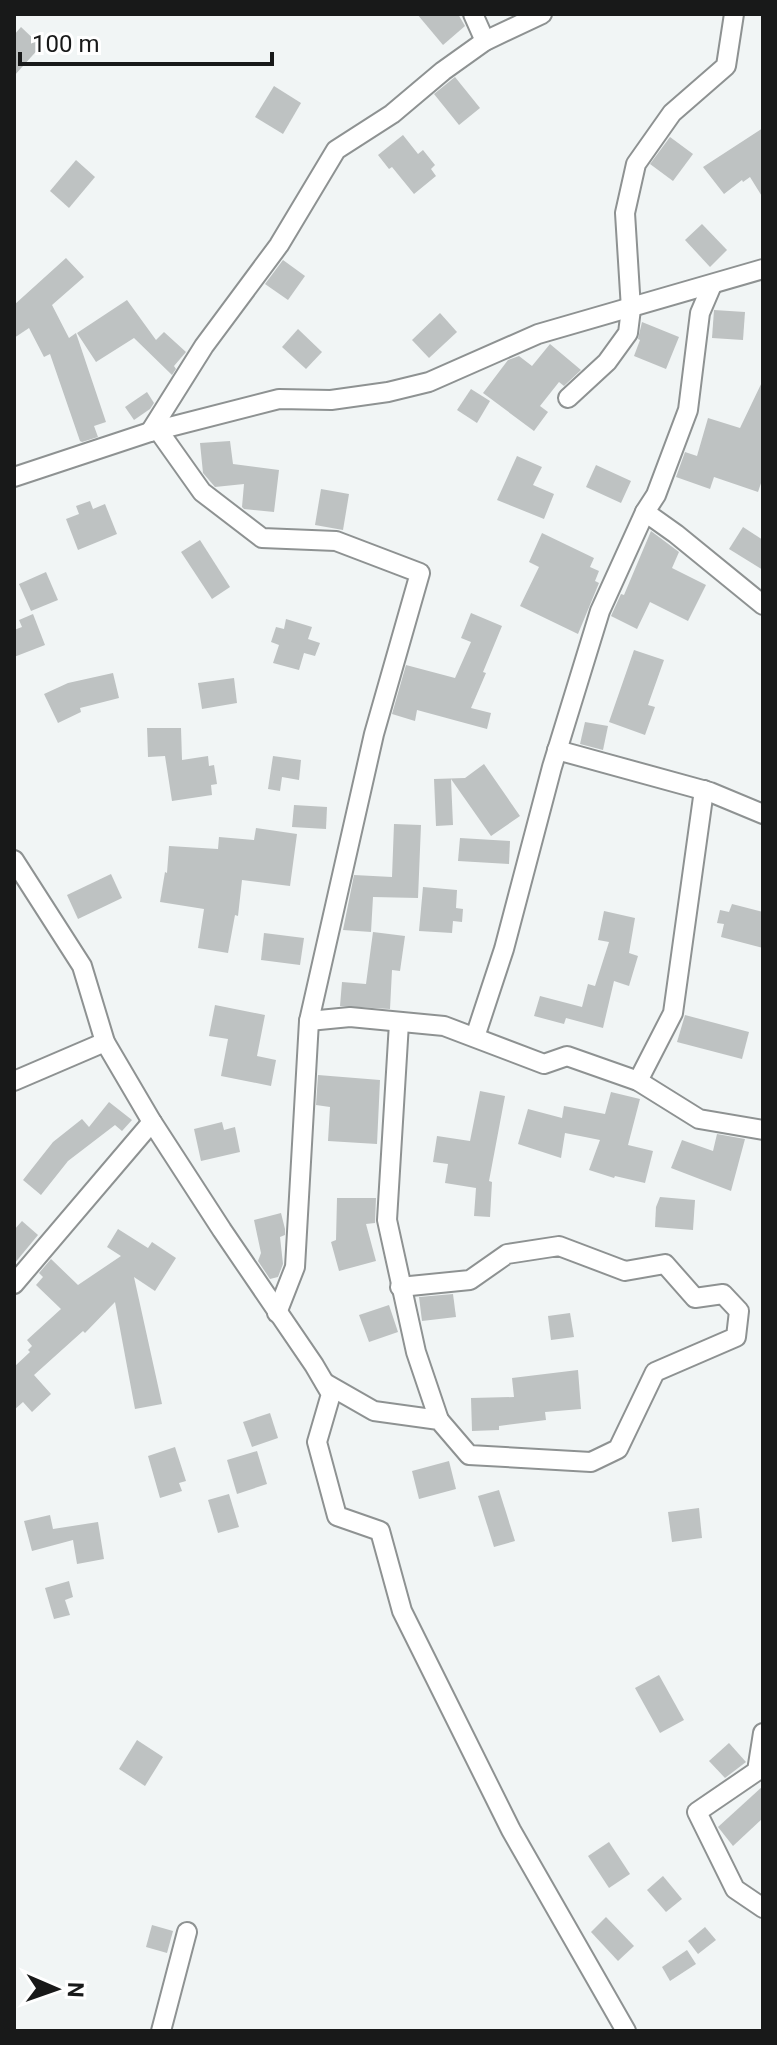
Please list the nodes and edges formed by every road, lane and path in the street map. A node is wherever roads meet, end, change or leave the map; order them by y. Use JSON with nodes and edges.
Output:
{"nodes":[{"id":1,"x":473,"y":14,"type":"edge"},
{"id":2,"x":542,"y":14,"type":"edge"},
{"id":3,"x":734,"y":14,"type":"edge"},
{"id":4,"x":485,"y":41,"type":"junction"},
{"id":5,"x":763,"y":269,"type":"edge"},
{"id":6,"x":712,"y":285,"type":"junction"},
{"id":7,"x":631,"y":309,"type":"junction"},
{"id":8,"x":568,"y":398,"type":"dead end"},
{"id":9,"x":154,"y":431,"type":"junction"},
{"id":10,"x":14,"y":477,"type":"edge"},
{"id":11,"x":645,"y":512,"type":"junction"},
{"id":12,"x":763,"y":605,"type":"edge"},
{"id":13,"x":557,"y":750,"type":"junction"},
{"id":14,"x":704,"y":790,"type":"junction"},
{"id":15,"x":763,"y":814,"type":"edge"},
{"id":16,"x":14,"y":860,"type":"edge"},
{"id":17,"x":309,"y":1021,"type":"junction"},
{"id":18,"x":399,"y":1023,"type":"junction"},
{"id":19,"x":475,"y":1037,"type":"junction"},
{"id":20,"x":105,"y":1042,"type":"junction"},
{"id":21,"x":14,"y":1081,"type":"edge"},
{"id":22,"x":638,"y":1081,"type":"junction"},
{"id":23,"x":152,"y":1122,"type":"junction"},
{"id":24,"x":763,"y":1130,"type":"edge"},
{"id":25,"x":14,"y":1284,"type":"edge"},
{"id":26,"x":400,"y":1287,"type":"junction"},
{"id":27,"x":277,"y":1313,"type":"junction"},
{"id":28,"x":325,"y":1383,"type":"junction"},
{"id":29,"x":439,"y":1420,"type":"junction"},
{"id":30,"x":763,"y":1733,"type":"edge"},
{"id":31,"x":763,"y":1908,"type":"edge"},
{"id":32,"x":187,"y":1932,"type":"dead end"},
{"id":33,"x":161,"y":2031,"type":"edge"},
{"id":34,"x":626,"y":2031,"type":"edge"}],
"edges":[{"from":1,"to":4,"type":"street"},
{"from":2,"to":4,"type":"street"},
{"from":3,"to":7,"type":"street"},
{"from":4,"to":9,"type":"street"},
{"from":5,"to":6,"type":"street"},
{"from":6,"to":7,"type":"street"},
{"from":6,"to":11,"type":"street"},
{"from":7,"to":8,"type":"street"},
{"from":7,"to":9,"type":"street"},
{"from":9,"to":10,"type":"street"},
{"from":9,"to":17,"type":"street"},
{"from":11,"to":12,"type":"street"},
{"from":11,"to":13,"type":"street"},
{"from":13,"to":14,"type":"street"},
{"from":13,"to":19,"type":"street"},
{"from":14,"to":15,"type":"street"},
{"from":14,"to":22,"type":"street"},
{"from":16,"to":20,"type":"street"},
{"from":17,"to":18,"type":"street"},
{"from":17,"to":27,"type":"street"},
{"from":18,"to":19,"type":"street"},
{"from":18,"to":26,"type":"street"},
{"from":19,"to":22,"type":"street"},
{"from":20,"to":21,"type":"street"},
{"from":20,"to":23,"type":"street"},
{"from":22,"to":24,"type":"street"},
{"from":23,"to":25,"type":"street"},
{"from":23,"to":27,"type":"street"},
{"from":26,"to":29,"type":"street"},
{"from":26,"to":29,"type":"street"},
{"from":27,"to":28,"type":"street"},
{"from":28,"to":29,"type":"street"},
{"from":28,"to":34,"type":"street"},
{"from":30,"to":31,"type":"street"},
{"from":32,"to":33,"type":"street"}]}
